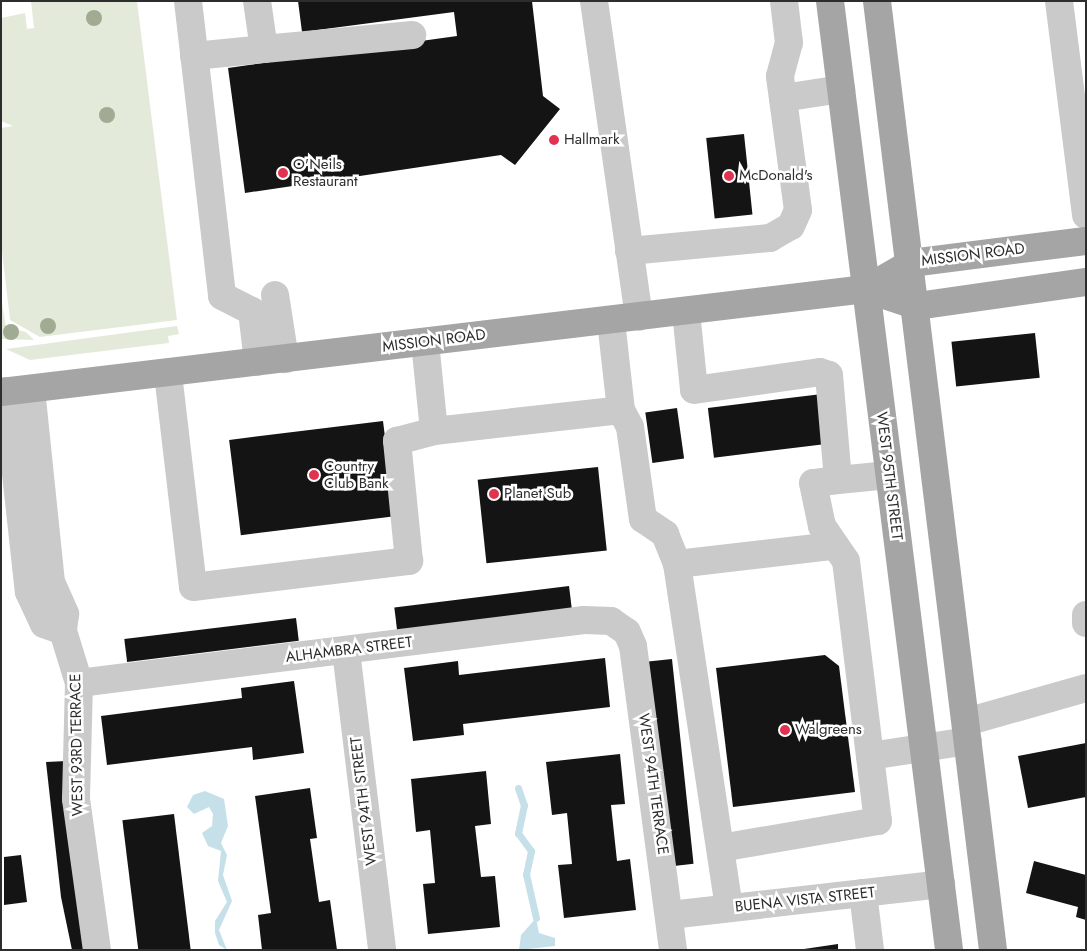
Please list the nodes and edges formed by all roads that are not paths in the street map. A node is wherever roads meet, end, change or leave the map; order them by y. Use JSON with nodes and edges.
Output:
{"nodes":[{"id":1,"x":188,"y":1,"type":"edge"},
{"id":2,"x":257,"y":1,"type":"edge"},
{"id":3,"x":594,"y":1,"type":"edge"},
{"id":4,"x":784,"y":1,"type":"edge"},
{"id":5,"x":830,"y":1,"type":"edge"},
{"id":6,"x":877,"y":1,"type":"edge"},
{"id":7,"x":1059,"y":1,"type":"edge"},
{"id":8,"x":412,"y":35,"type":"dead end"},
{"id":9,"x":264,"y":49,"type":"junction"},
{"id":10,"x":194,"y":56,"type":"junction"},
{"id":11,"x":841,"y":89,"type":"junction"},
{"id":12,"x":783,"y":98,"type":"junction"},
{"id":13,"x":1083,"y":175,"type":"edge"},
{"id":14,"x":1086,"y":215,"type":"edge"},
{"id":15,"x":1086,"y":241,"type":"edge"},
{"id":16,"x":629,"y":252,"type":"junction"},
{"id":17,"x":911,"y":263,"type":"junction"},
{"id":18,"x":1086,"y":282,"type":"edge"},
{"id":19,"x":866,"y":289,"type":"junction"},
{"id":20,"x":275,"y":295,"type":"dead end"},
{"id":21,"x":917,"y":306,"type":"junction"},
{"id":22,"x":686,"y":312,"type":"junction"},
{"id":23,"x":639,"y":318,"type":"junction"},
{"id":24,"x":611,"y":321,"type":"junction"},
{"id":25,"x":424,"y":342,"type":"junction"},
{"id":26,"x":285,"y":359,"type":"junction"},
{"id":27,"x":258,"y":362,"type":"junction"},
{"id":28,"x":168,"y":374,"type":"junction"},
{"id":29,"x":13,"y":391,"type":"edge"},
{"id":30,"x":621,"y":410,"type":"junction"},
{"id":31,"x":434,"y":432,"type":"junction"},
{"id":32,"x":889,"y":475,"type":"junction"},
{"id":33,"x":838,"y":480,"type":"junction"},
{"id":34,"x":833,"y":546,"type":"junction"},
{"id":35,"x":677,"y":564,"type":"junction"},
{"id":36,"x":1086,"y":615,"type":"edge"},
{"id":37,"x":1086,"y":623,"type":"edge"},
{"id":38,"x":618,"y":624,"type":"joint"},
{"id":39,"x":346,"y":651,"type":"junction"},
{"id":40,"x":79,"y":683,"type":"junction"},
{"id":41,"x":1086,"y":688,"type":"edge"},
{"id":42,"x":967,"y":732,"type":"junction"},
{"id":43,"x":924,"y":748,"type":"junction"},
{"id":44,"x":870,"y":756,"type":"junction"},
{"id":45,"x":720,"y":848,"type":"junction"},
{"id":46,"x":941,"y":884,"type":"junction"},
{"id":47,"x":863,"y":894,"type":"junction"},
{"id":48,"x":729,"y":908,"type":"junction"},
{"id":49,"x":670,"y":915,"type":"junction"},
{"id":50,"x":97,"y":950,"type":"edge"},
{"id":51,"x":382,"y":950,"type":"edge"},
{"id":52,"x":673,"y":950,"type":"edge"},
{"id":53,"x":870,"y":950,"type":"edge"},
{"id":54,"x":949,"y":950,"type":"edge"},
{"id":55,"x":993,"y":950,"type":"edge"}],
"edges":[{"from":1,"to":10,"type":"street"},
{"from":2,"to":9,"type":"street"},
{"from":3,"to":16,"type":"street"},
{"from":4,"to":12,"type":"street"},
{"from":5,"to":11,"type":"main road","name":"WEST 95TH STREET"},
{"from":6,"to":17,"type":"main road"},
{"from":7,"to":13,"type":"street"},
{"from":8,"to":9,"type":"street"},
{"from":9,"to":10,"type":"street"},
{"from":10,"to":27,"type":"street"},
{"from":11,"to":12,"type":"street"},
{"from":11,"to":19,"type":"main road","name":"WEST 95TH STREET"},
{"from":12,"to":16,"type":"street"},
{"from":13,"to":14,"type":"street"},
{"from":15,"to":17,"type":"main road","name":"MISSION ROAD"},
{"from":16,"to":23,"type":"street"},
{"from":17,"to":19,"type":"main road","name":"MISSION ROAD"},
{"from":17,"to":21,"type":"main road"},
{"from":18,"to":21,"type":"main road","name":"MISSION ROAD"},
{"from":19,"to":21,"type":"main road","name":"MISSION ROAD"},
{"from":19,"to":22,"type":"main road","name":"MISSION ROAD"},
{"from":19,"to":32,"type":"main road","name":"WEST 95TH STREET"},
{"from":20,"to":26,"type":"street"},
{"from":21,"to":42,"type":"main road"},
{"from":22,"to":23,"type":"main road","name":"MISSION ROAD"},
{"from":22,"to":33,"type":"street"},
{"from":23,"to":24,"type":"main road","name":"MISSION ROAD"},
{"from":24,"to":25,"type":"main road","name":"MISSION ROAD"},
{"from":24,"to":30,"type":"street"},
{"from":25,"to":26,"type":"main road","name":"MISSION ROAD"},
{"from":25,"to":31,"type":"street"},
{"from":26,"to":27,"type":"main road","name":"MISSION ROAD"},
{"from":27,"to":28,"type":"main road","name":"MISSION ROAD"},
{"from":28,"to":29,"type":"main road","name":"MISSION ROAD"},
{"from":28,"to":31,"type":"street"},
{"from":29,"to":40,"type":"street","name":"WEST 93RD TERRACE"},
{"from":30,"to":31,"type":"street"},
{"from":30,"to":35,"type":"street"},
{"from":32,"to":33,"type":"street"},
{"from":32,"to":43,"type":"main road","name":"WEST 95TH STREET"},
{"from":33,"to":34,"type":"street"},
{"from":34,"to":35,"type":"street"},
{"from":34,"to":44,"type":"street"},
{"from":35,"to":45,"type":"street"},
{"from":36,"to":37,"type":"street"},
{"from":38,"to":39,"type":"street","name":"ALHAMBRA STREET"},
{"from":38,"to":49,"type":"street","name":"WEST 94TH TERRACE"},
{"from":39,"to":40,"type":"street","name":"ALHAMBRA STREET"},
{"from":39,"to":51,"type":"street","name":"WEST 94TH STREET"},
{"from":40,"to":50,"type":"street","name":"WEST 93RD TERRACE"},
{"from":41,"to":42,"type":"street"},
{"from":42,"to":43,"type":"street"},
{"from":42,"to":55,"type":"main road"},
{"from":43,"to":44,"type":"street"},
{"from":43,"to":46,"type":"main road","name":"WEST 95TH STREET"},
{"from":44,"to":45,"type":"street"},
{"from":45,"to":48,"type":"street"},
{"from":46,"to":47,"type":"street","name":"BUENA VISTA STREET"},
{"from":46,"to":54,"type":"main road","name":"WEST 95TH STREET"},
{"from":47,"to":48,"type":"street","name":"BUENA VISTA STREET"},
{"from":47,"to":53,"type":"street"},
{"from":48,"to":49,"type":"street","name":"BUENA VISTA STREET"},
{"from":49,"to":52,"type":"street","name":"WEST 94TH TERRACE"}]}
